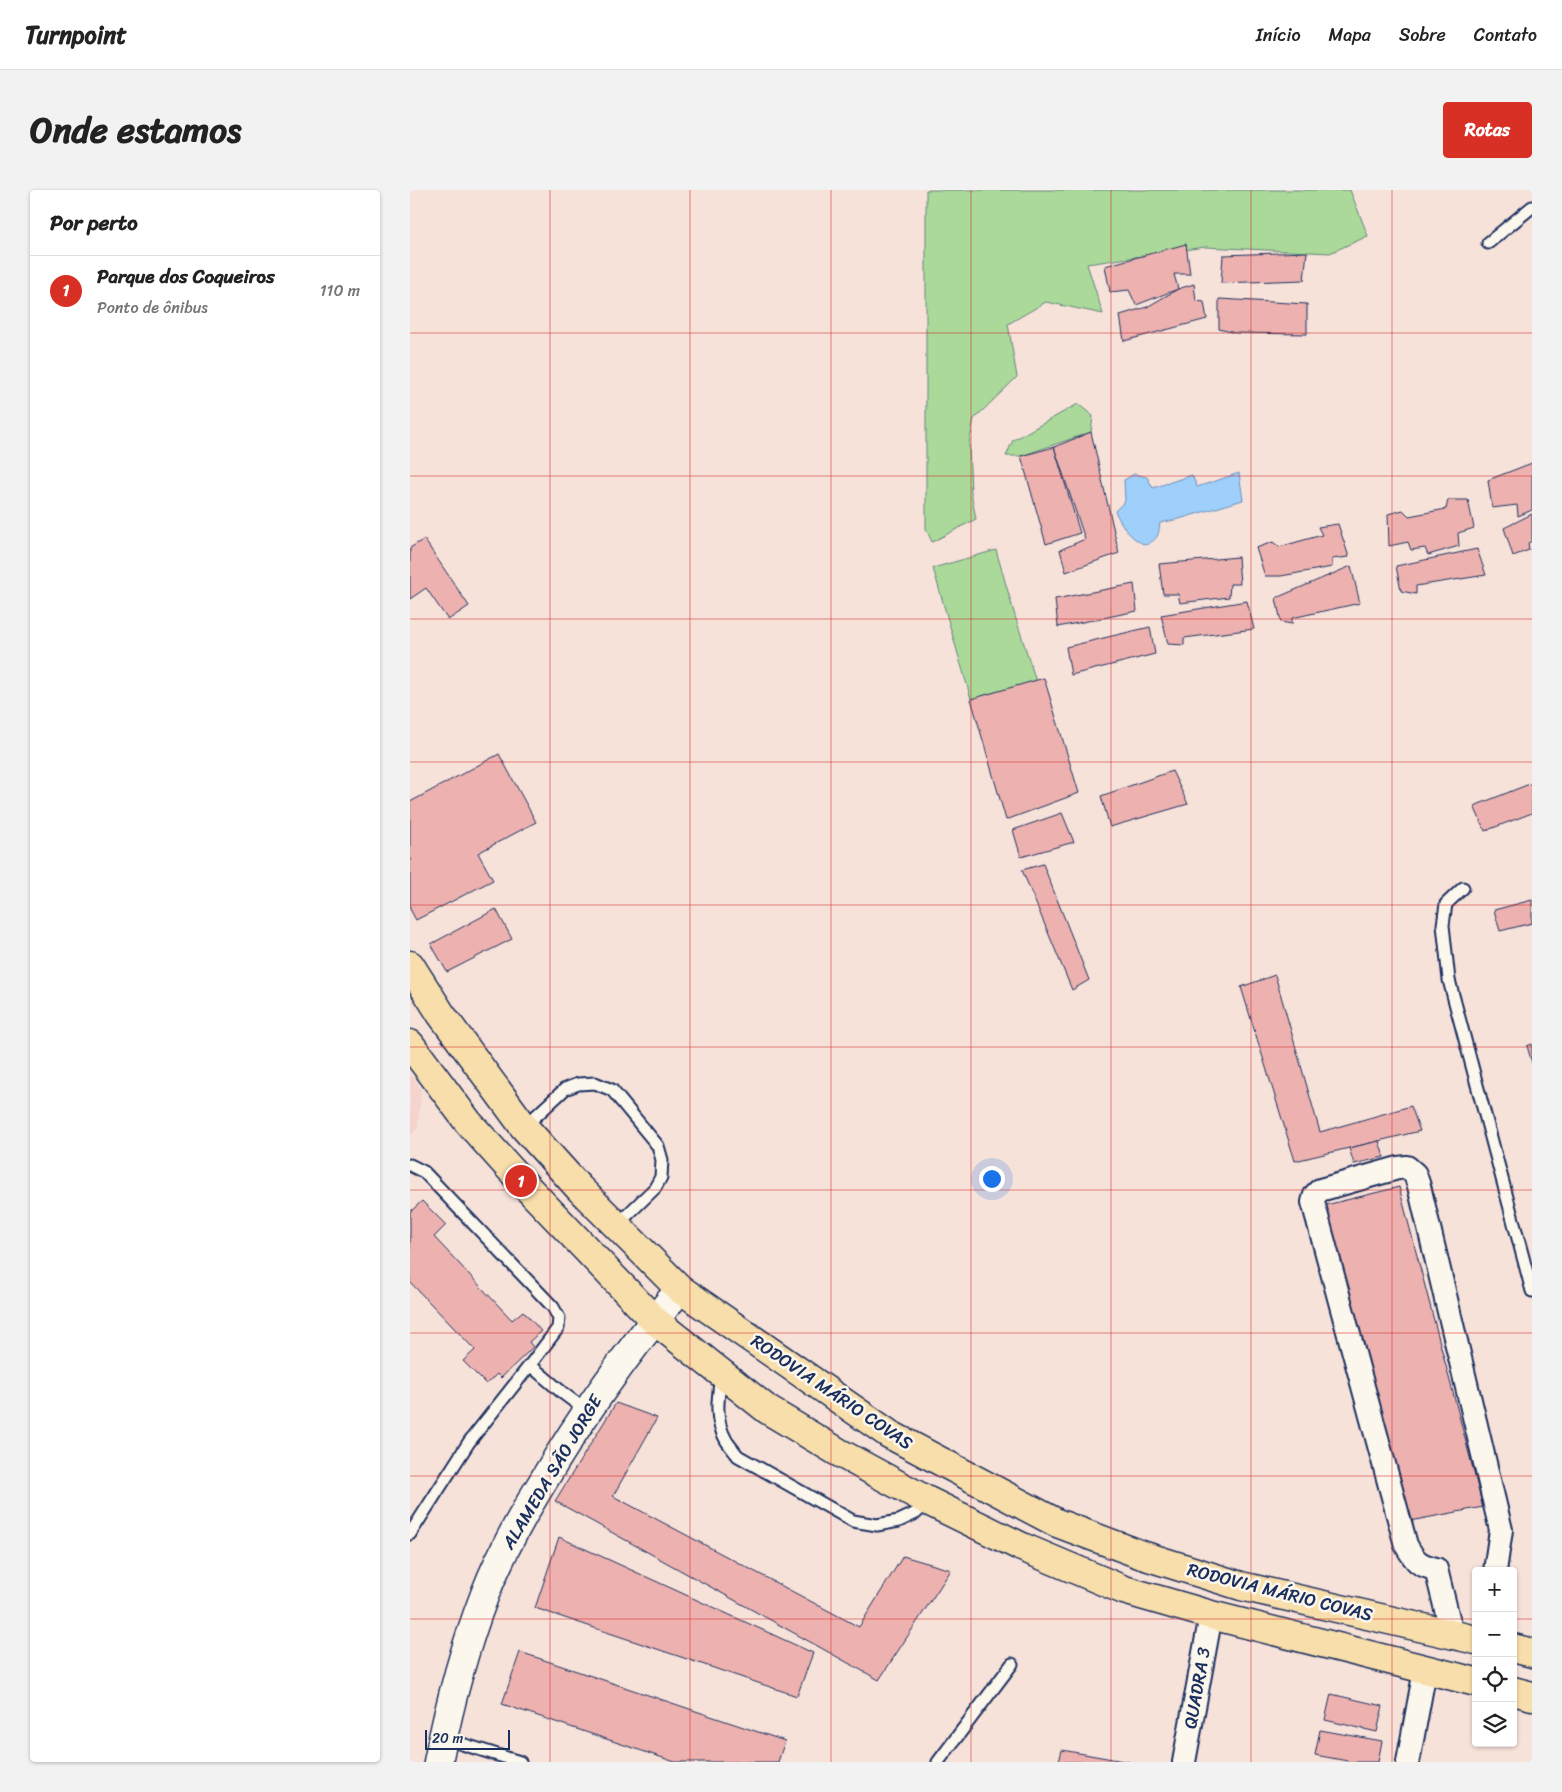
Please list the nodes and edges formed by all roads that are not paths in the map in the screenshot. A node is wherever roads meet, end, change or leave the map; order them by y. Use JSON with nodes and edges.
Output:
{"nodes":[{"id":1,"x":1532,"y":206,"type":"edge"},
{"id":2,"x":1488,"y":243,"type":"dead end"},
{"id":3,"x":1463,"y":888,"type":"dead end"},
{"id":4,"x":410,"y":965,"type":"edge"},
{"id":5,"x":410,"y":1044,"type":"edge"},
{"id":6,"x":524,"y":1127,"type":"junction"},
{"id":7,"x":410,"y":1165,"type":"edge"},
{"id":8,"x":617,"y":1225,"type":"junction"},
{"id":9,"x":680,"y":1289,"type":"junction"},
{"id":10,"x":1532,"y":1291,"type":"edge"},
{"id":11,"x":654,"y":1320,"type":"junction"},
{"id":12,"x":530,"y":1365,"type":"junction"},
{"id":13,"x":722,"y":1374,"type":"junction"},
{"id":14,"x":587,"y":1411,"type":"junction"},
{"id":15,"x":928,"y":1501,"type":"junction"},
{"id":16,"x":410,"y":1534,"type":"edge"},
{"id":17,"x":1495,"y":1567,"type":"edge"},
{"id":18,"x":1211,"y":1614,"type":"junction"},
{"id":19,"x":1464,"y":1637,"type":"edge"},
{"id":20,"x":1012,"y":1664,"type":"dead end"},
{"id":21,"x":1425,"y":1670,"type":"junction"},
{"id":22,"x":1472,"y":1681,"type":"edge"},
{"id":23,"x":1517,"y":1693,"type":"edge"},
{"id":24,"x":1532,"y":1696,"type":"edge"},
{"id":25,"x":441,"y":1750,"type":"edge"},
{"id":26,"x":520,"y":1762,"type":"edge"},
{"id":27,"x":938,"y":1762,"type":"edge"},
{"id":28,"x":1184,"y":1762,"type":"edge"},
{"id":29,"x":1408,"y":1762,"type":"edge"}],
"edges":[{"from":1,"to":2,"type":"lane"},
{"from":3,"to":10,"type":"lane"},
{"from":4,"to":6,"type":"main road","name":"RODOVIA MÁRIO COVAS"},
{"from":5,"to":11,"type":"main road"},
{"from":6,"to":8,"type":"main road","name":"RODOVIA MÁRIO COVAS"},
{"from":6,"to":8,"type":"lane"},
{"from":7,"to":12,"type":"lane"},
{"from":8,"to":9,"type":"main road","name":"RODOVIA MÁRIO COVAS"},
{"from":9,"to":11,"type":"street","name":"ALAMEDA SÃO JORGE"},
{"from":9,"to":19,"type":"main road","name":"RODOVIA MÁRIO COVAS"},
{"from":11,"to":13,"type":"main road"},
{"from":11,"to":14,"type":"street","name":"ALAMEDA SÃO JORGE"},
{"from":12,"to":14,"type":"lane"},
{"from":12,"to":16,"type":"lane"},
{"from":13,"to":15,"type":"main road"},
{"from":13,"to":15,"type":"lane"},
{"from":14,"to":25,"type":"street","name":"ALAMEDA SÃO JORGE"},
{"from":15,"to":18,"type":"main road"},
{"from":17,"to":19,"type":"street"},
{"from":18,"to":21,"type":"main road"},
{"from":18,"to":28,"type":"street","name":"QUADRA 3"},
{"from":20,"to":27,"type":"lane"},
{"from":21,"to":22,"type":"main road"},
{"from":21,"to":29,"type":"street"},
{"from":23,"to":24,"type":"main road"},
{"from":25,"to":26,"type":"lane"}]}
